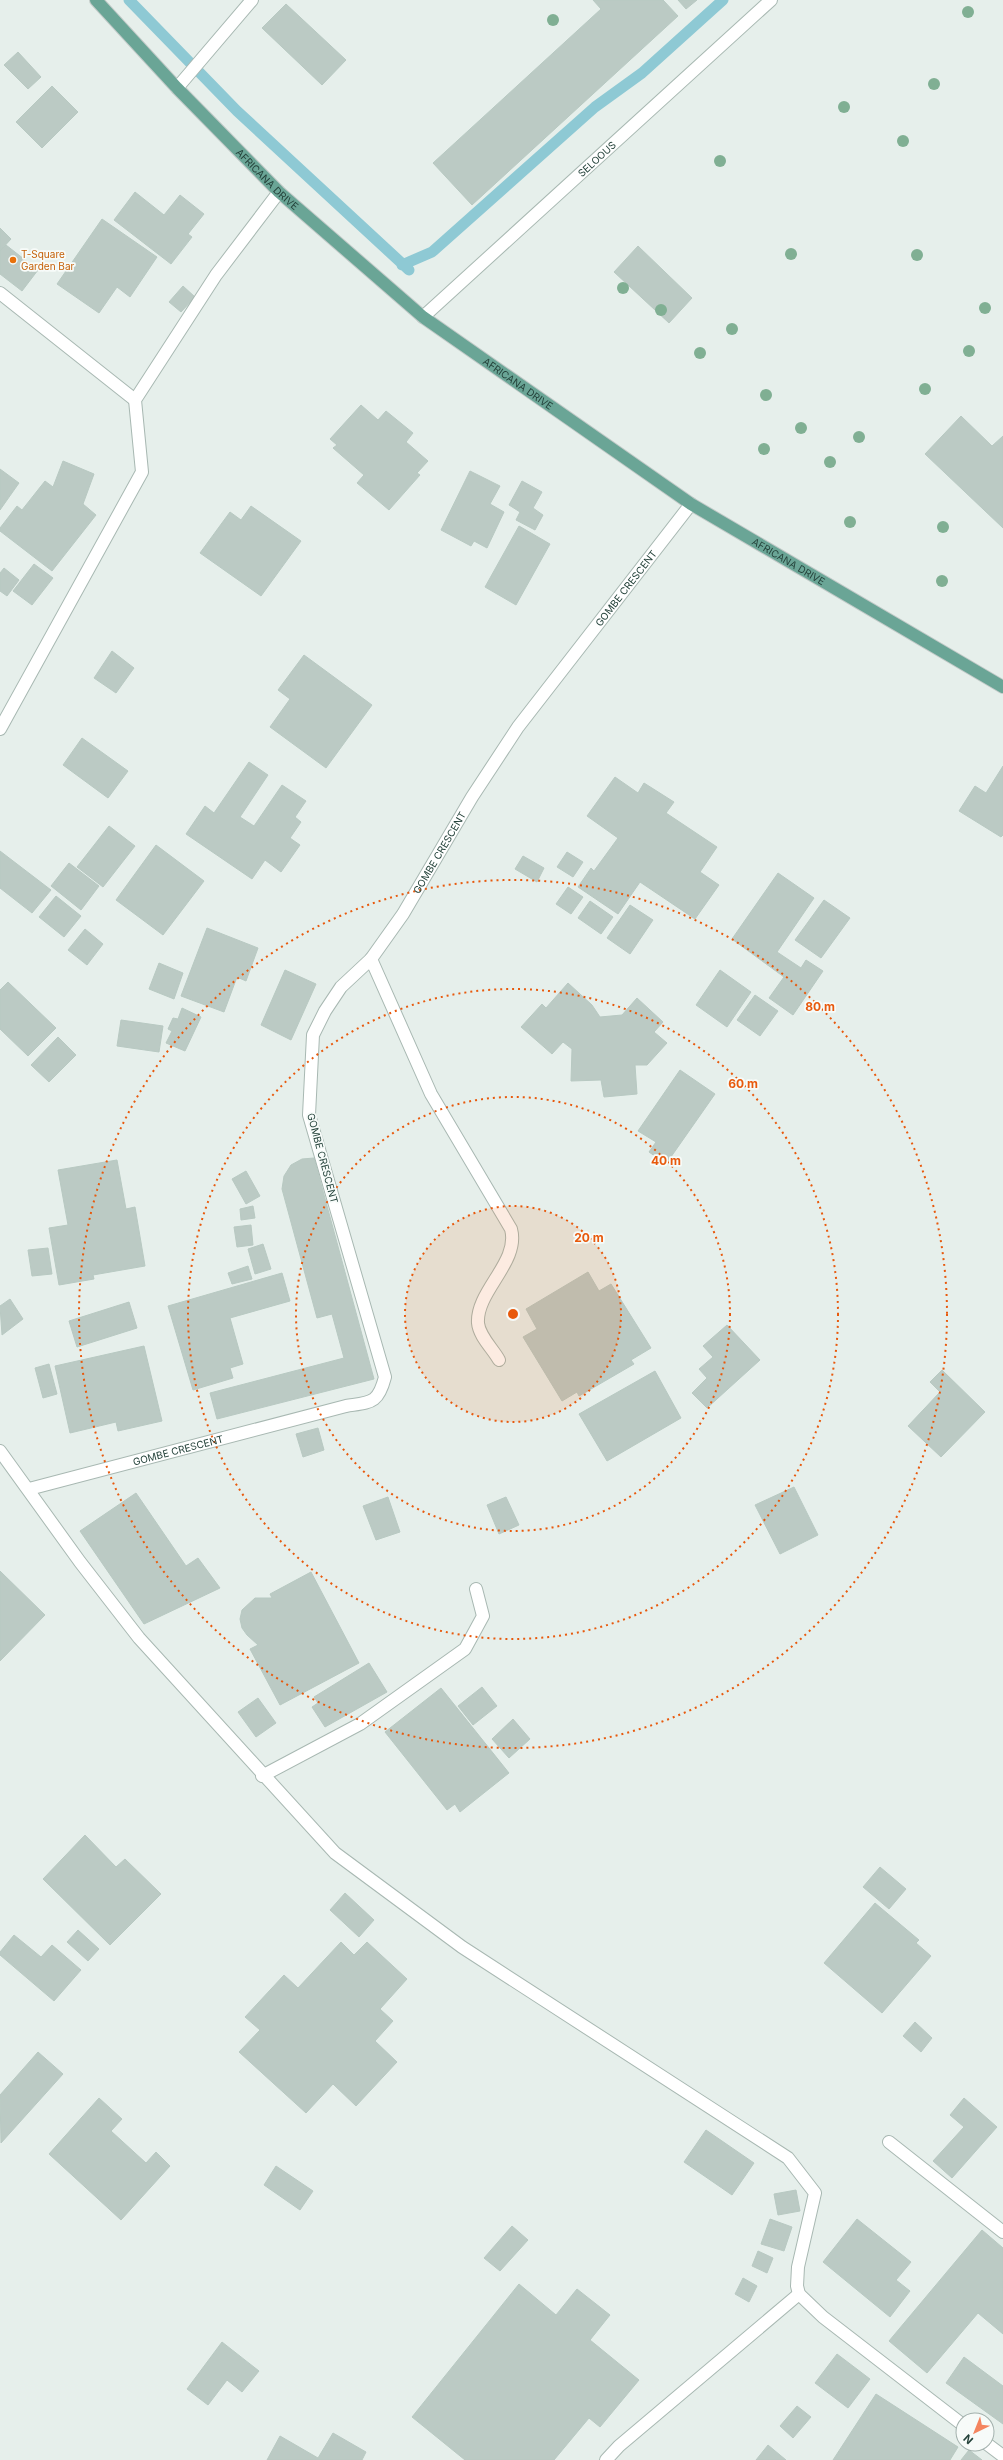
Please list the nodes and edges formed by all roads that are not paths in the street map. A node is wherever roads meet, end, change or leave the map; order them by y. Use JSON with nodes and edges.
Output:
{"nodes":[{"id":1,"x":96,"y":0,"type":"edge"},
{"id":2,"x":252,"y":0,"type":"edge"},
{"id":3,"x":771,"y":0,"type":"edge"},
{"id":4,"x":177,"y":88,"type":"junction"},
{"id":5,"x":280,"y":192,"type":"junction"},
{"id":6,"x":0,"y":293,"type":"edge"},
{"id":7,"x":423,"y":317,"type":"junction"},
{"id":8,"x":135,"y":400,"type":"junction"},
{"id":9,"x":691,"y":504,"type":"junction"},
{"id":10,"x":1003,"y":687,"type":"edge"},
{"id":11,"x":0,"y":729,"type":"edge"},
{"id":12,"x":372,"y":959,"type":"junction"},
{"id":13,"x":499,"y":1360,"type":"dead end"},
{"id":14,"x":0,"y":1450,"type":"edge"},
{"id":15,"x":29,"y":1489,"type":"junction"},
{"id":16,"x":476,"y":1589,"type":"dead end"},
{"id":17,"x":262,"y":1776,"type":"junction"},
{"id":18,"x":889,"y":2142,"type":"dead end"},
{"id":19,"x":1003,"y":2232,"type":"edge"},
{"id":20,"x":799,"y":2294,"type":"junction"},
{"id":21,"x":955,"y":2419,"type":"edge"},
{"id":22,"x":606,"y":2460,"type":"edge"}],
"edges":[{"from":1,"to":4,"type":"main road","name":"AFRICANA DRIVE"},
{"from":2,"to":4,"type":"street"},
{"from":3,"to":7,"type":"street","name":"SELOOUS"},
{"from":4,"to":5,"type":"main road","name":"AFRICANA DRIVE"},
{"from":5,"to":7,"type":"main road","name":"AFRICANA DRIVE"},
{"from":5,"to":8,"type":"street"},
{"from":6,"to":8,"type":"street"},
{"from":7,"to":9,"type":"main road","name":"AFRICANA DRIVE"},
{"from":8,"to":11,"type":"street"},
{"from":9,"to":10,"type":"main road","name":"AFRICANA DRIVE"},
{"from":9,"to":12,"type":"street","name":"GOMBE CRESCENT"},
{"from":12,"to":13,"type":"street"},
{"from":12,"to":15,"type":"street","name":"GOMBE CRESCENT"},
{"from":14,"to":15,"type":"street"},
{"from":15,"to":17,"type":"street"},
{"from":16,"to":17,"type":"street"},
{"from":17,"to":20,"type":"street"},
{"from":18,"to":19,"type":"street"},
{"from":20,"to":21,"type":"street"},
{"from":20,"to":22,"type":"street"}]}
